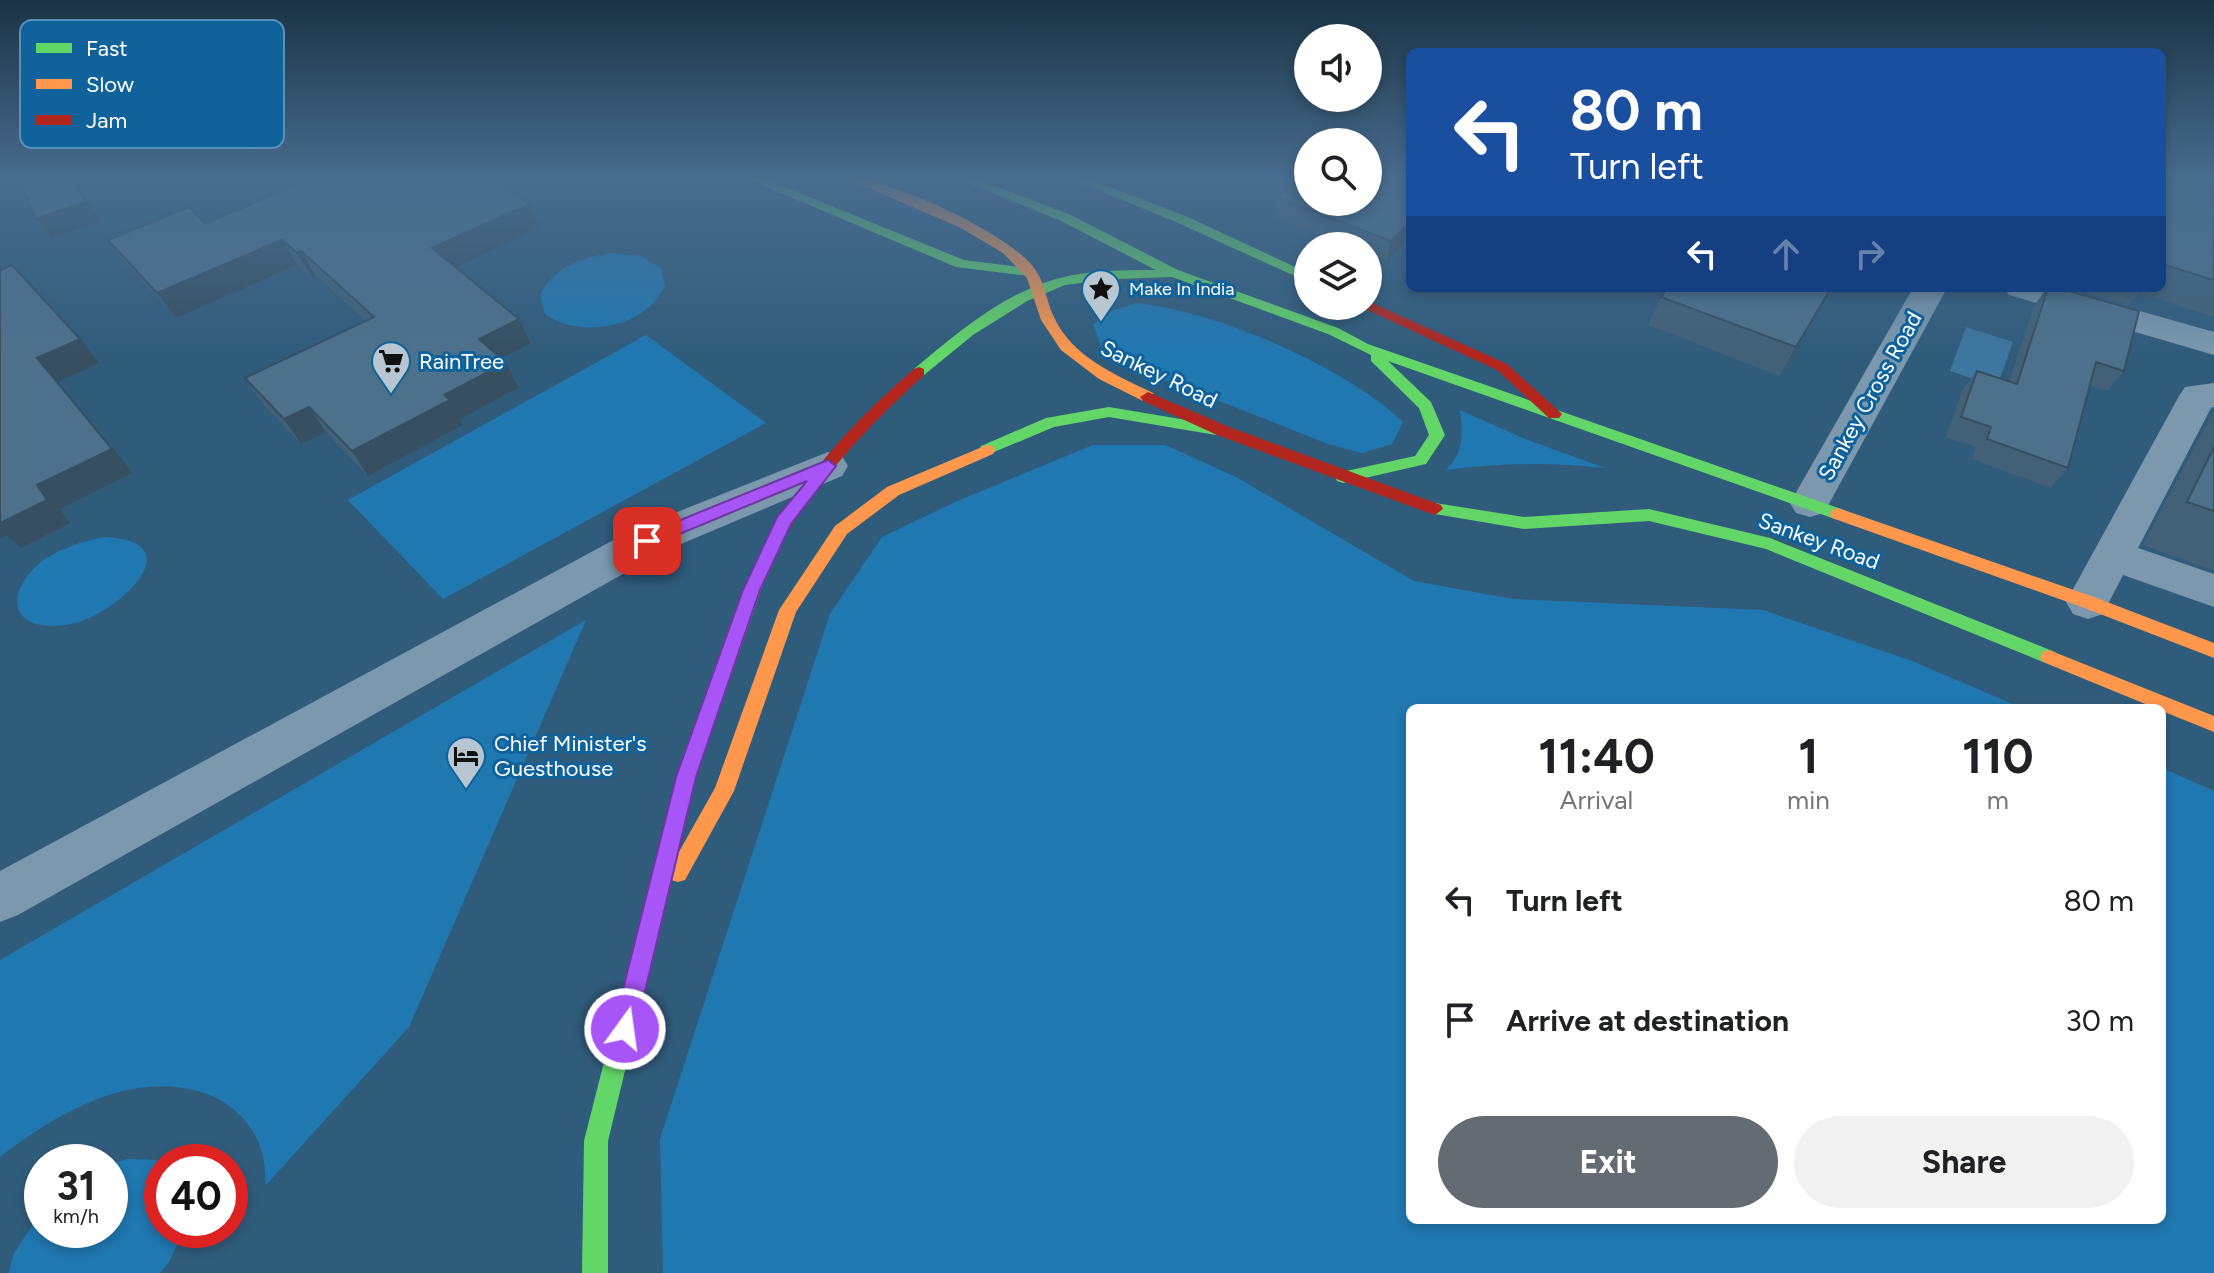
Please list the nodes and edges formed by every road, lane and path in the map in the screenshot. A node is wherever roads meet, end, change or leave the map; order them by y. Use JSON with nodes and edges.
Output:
{"nodes":[{"id":1,"x":894,"y":236,"type":"edge"},
{"id":2,"x":987,"y":236,"type":"edge"},
{"id":3,"x":1102,"y":236,"type":"edge"},
{"id":4,"x":1218,"y":236,"type":"edge"},
{"id":5,"x":1029,"y":272,"type":"junction"},
{"id":6,"x":1294,"y":272,"type":"edge"},
{"id":7,"x":1173,"y":273,"type":"junction"},
{"id":8,"x":1041,"y":289,"type":"junction"},
{"id":9,"x":1928,"y":292,"type":"edge"},
{"id":10,"x":2035,"y":292,"type":"edge"},
{"id":11,"x":1382,"y":311,"type":"edge"},
{"id":12,"x":2214,"y":344,"type":"edge"},
{"id":13,"x":1363,"y":347,"type":"junction"},
{"id":14,"x":2214,"y":395,"type":"edge"},
{"id":15,"x":1554,"y":414,"type":"junction"},
{"id":16,"x":1223,"y":431,"type":"junction"},
{"id":17,"x":828,"y":466,"type":"junction"},
{"id":18,"x":1343,"y":477,"type":"junction"},
{"id":19,"x":1810,"y":503,"type":"junction"},
{"id":20,"x":2112,"y":555,"type":"junction"},
{"id":21,"x":2214,"y":591,"type":"edge"},
{"id":22,"x":2088,"y":602,"type":"junction"},
{"id":23,"x":2214,"y":651,"type":"edge"},
{"id":24,"x":2165,"y":704,"type":"edge"},
{"id":25,"x":2166,"y":705,"type":"edge"},
{"id":26,"x":2214,"y":724,"type":"edge"},
{"id":27,"x":0,"y":898,"type":"edge"},
{"id":28,"x":654,"y":917,"type":"junction"},
{"id":29,"x":595,"y":1273,"type":"edge"}],
"edges":[{"from":1,"to":5,"type":"main road"},
{"from":2,"to":5,"type":"main road"},
{"from":3,"to":7,"type":"main road"},
{"from":4,"to":6,"type":"main road"},
{"from":5,"to":8,"type":"main road"},
{"from":7,"to":8,"type":"main road","name":"Sankey Road"},
{"from":7,"to":13,"type":"main road","name":"Sankey Road"},
{"from":8,"to":16,"type":"main road","name":"Sankey Road"},
{"from":8,"to":17,"type":"main road"},
{"from":9,"to":19,"type":"street","name":"Sankey Cross Road"},
{"from":10,"to":12,"type":"street"},
{"from":11,"to":15,"type":"main road"},
{"from":13,"to":15,"type":"main road","name":"Sankey Road"},
{"from":13,"to":18,"type":"main road","name":"Sankey Road"},
{"from":14,"to":20,"type":"street"},
{"from":15,"to":19,"type":"main road","name":"Sankey Road"},
{"from":16,"to":18,"type":"main road","name":"Sankey Road"},
{"from":16,"to":28,"type":"main road"},
{"from":17,"to":27,"type":"street"},
{"from":17,"to":28,"type":"main road"},
{"from":18,"to":24,"type":"main road","name":"Sankey Road"},
{"from":19,"to":22,"type":"main road","name":"Sankey Road"},
{"from":20,"to":21,"type":"street"},
{"from":20,"to":22,"type":"street"},
{"from":22,"to":23,"type":"main road","name":"Sankey Road"},
{"from":25,"to":26,"type":"main road","name":"Sankey Road"},
{"from":28,"to":29,"type":"main road"}]}
